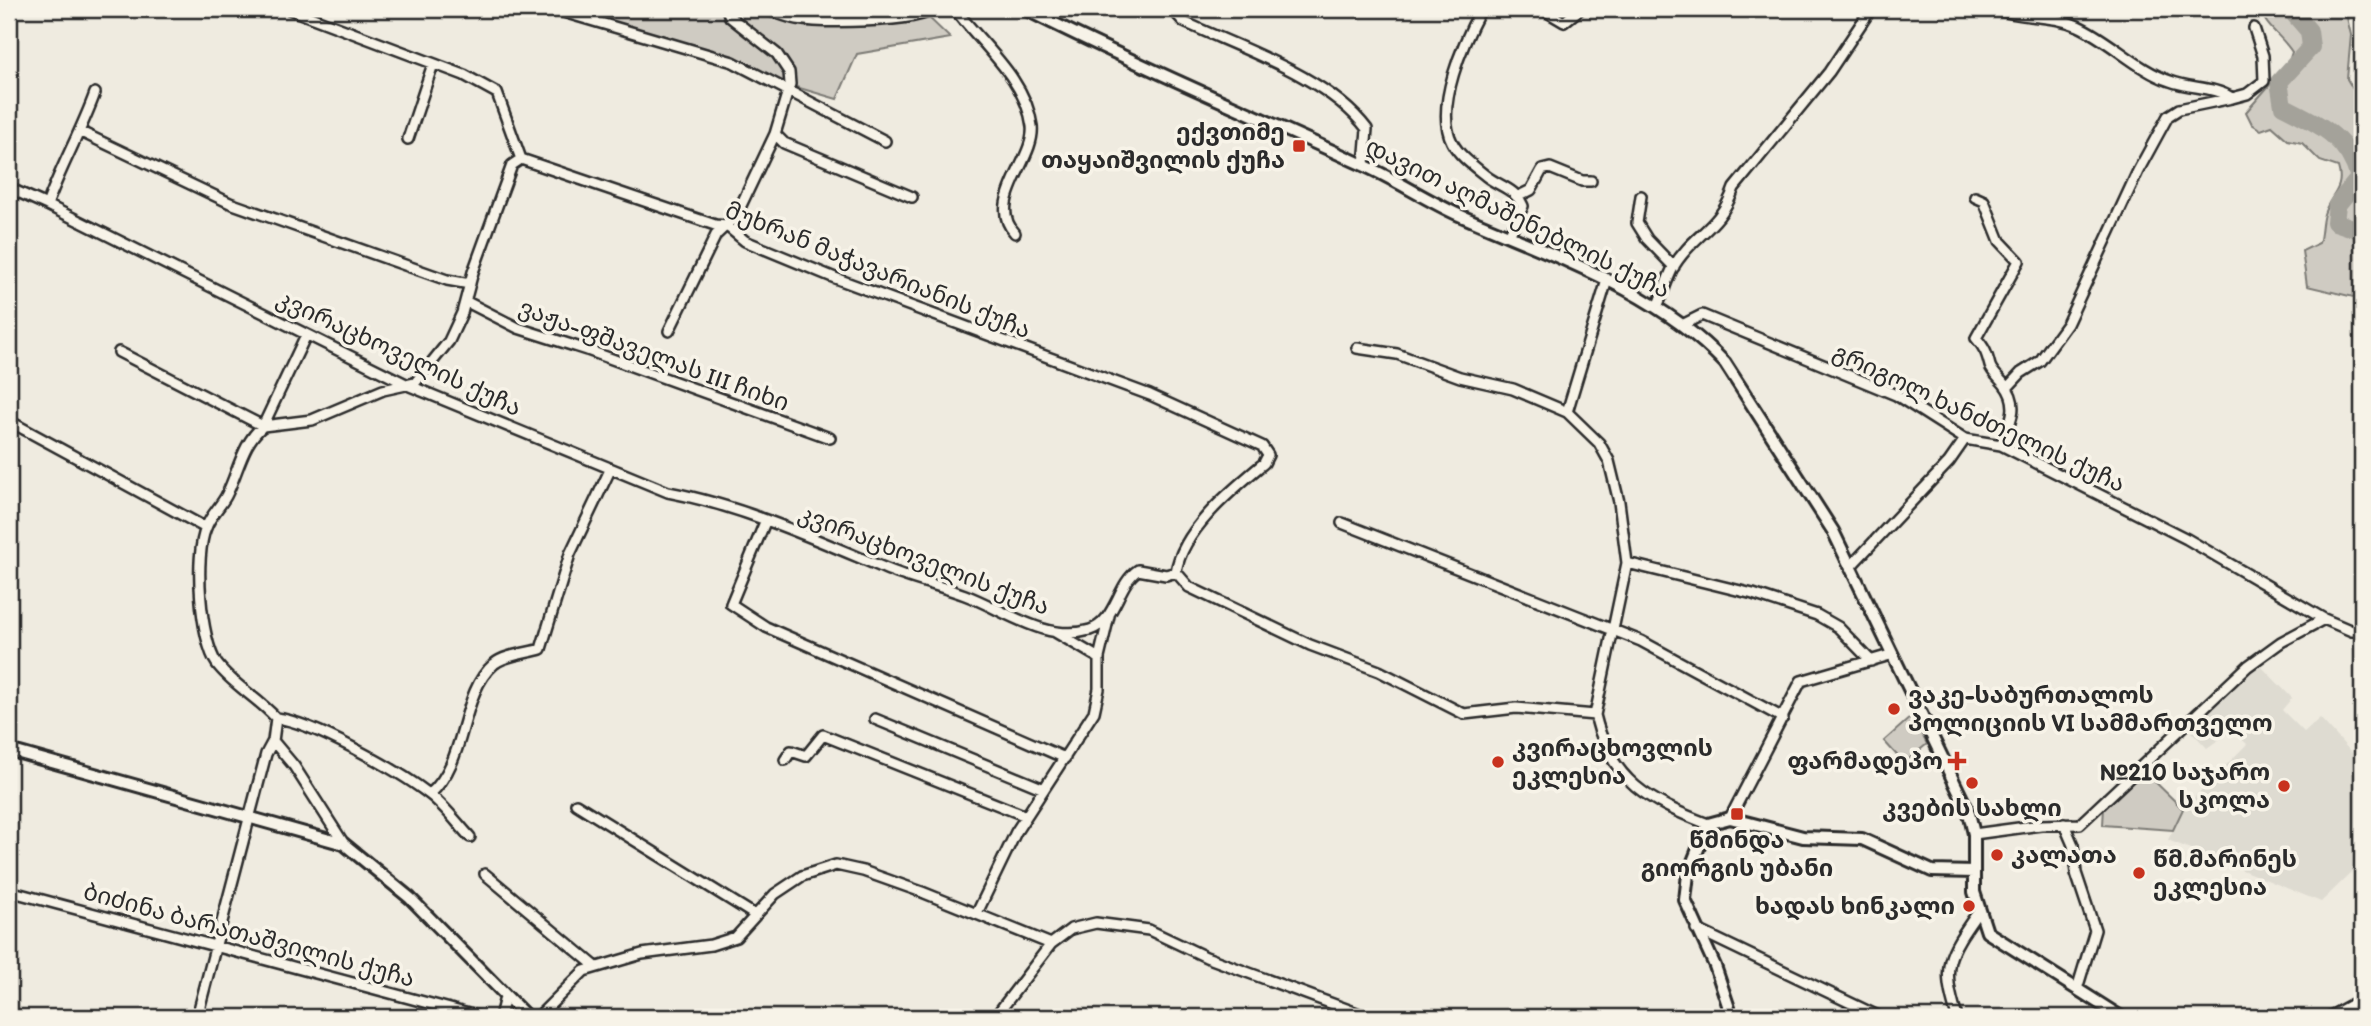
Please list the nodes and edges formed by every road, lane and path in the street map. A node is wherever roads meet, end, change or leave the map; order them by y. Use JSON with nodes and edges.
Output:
{"nodes":[{"id":1,"x":289,"y":9,"type":"edge"},
{"id":2,"x":553,"y":9,"type":"edge"},
{"id":3,"x":727,"y":9,"type":"edge"},
{"id":4,"x":765,"y":9,"type":"edge"},
{"id":5,"x":933,"y":9,"type":"edge"},
{"id":6,"x":955,"y":9,"type":"edge"},
{"id":7,"x":1025,"y":9,"type":"edge"},
{"id":8,"x":1172,"y":9,"type":"edge"},
{"id":9,"x":1481,"y":9,"type":"edge"},
{"id":10,"x":1542,"y":9,"type":"edge"},
{"id":11,"x":1580,"y":9,"type":"edge"},
{"id":12,"x":1871,"y":9,"type":"edge"},
{"id":13,"x":1995,"y":9,"type":"edge"},
{"id":14,"x":2254,"y":28,"type":"dead end"},
{"id":15,"x":433,"y":64,"type":"junction"},
{"id":16,"x":789,"y":92,"type":"junction"},
{"id":17,"x":96,"y":93,"type":"dead end"},
{"id":18,"x":2232,"y":98,"type":"junction"},
{"id":19,"x":81,"y":132,"type":"junction"},
{"id":20,"x":775,"y":134,"type":"junction"},
{"id":21,"x":408,"y":139,"type":"dead end"},
{"id":22,"x":886,"y":141,"type":"dead end"},
{"id":23,"x":522,"y":159,"type":"junction"},
{"id":24,"x":1364,"y":165,"type":"junction"},
{"id":25,"x":1591,"y":181,"type":"dead end"},
{"id":26,"x":9,"y":188,"type":"edge"},
{"id":27,"x":1519,"y":196,"type":"junction"},
{"id":28,"x":1641,"y":196,"type":"dead end"},
{"id":29,"x":912,"y":197,"type":"dead end"},
{"id":30,"x":1975,"y":197,"type":"dead end"},
{"id":31,"x":47,"y":205,"type":"junction"},
{"id":32,"x":727,"y":226,"type":"junction"},
{"id":33,"x":1015,"y":233,"type":"dead end"},
{"id":34,"x":1509,"y":236,"type":"junction"},
{"id":35,"x":1674,"y":267,"type":"junction"},
{"id":36,"x":1607,"y":280,"type":"junction"},
{"id":37,"x":470,"y":284,"type":"junction"},
{"id":38,"x":467,"y":302,"type":"junction"},
{"id":39,"x":1657,"y":307,"type":"junction"},
{"id":40,"x":1684,"y":324,"type":"junction"},
{"id":41,"x":669,"y":331,"type":"dead end"},
{"id":42,"x":306,"y":334,"type":"junction"},
{"id":43,"x":1357,"y":348,"type":"dead end"},
{"id":44,"x":119,"y":352,"type":"dead end"},
{"id":45,"x":410,"y":386,"type":"junction"},
{"id":46,"x":2007,"y":388,"type":"junction"},
{"id":47,"x":1567,"y":412,"type":"junction"},
{"id":48,"x":9,"y":421,"type":"edge"},
{"id":49,"x":263,"y":426,"type":"junction"},
{"id":50,"x":830,"y":438,"type":"dead end"},
{"id":51,"x":1965,"y":439,"type":"junction"},
{"id":52,"x":2001,"y":445,"type":"junction"},
{"id":53,"x":610,"y":470,"type":"junction"},
{"id":54,"x":765,"y":522,"type":"junction"},
{"id":55,"x":1342,"y":523,"type":"dead end"},
{"id":56,"x":205,"y":528,"type":"junction"},
{"id":57,"x":1627,"y":563,"type":"junction"},
{"id":58,"x":1852,"y":566,"type":"junction"},
{"id":59,"x":1176,"y":572,"type":"junction"},
{"id":60,"x":1111,"y":612,"type":"junction"},
{"id":61,"x":2324,"y":619,"type":"junction"},
{"id":62,"x":1052,"y":631,"type":"junction"},
{"id":63,"x":2362,"y":631,"type":"edge"},
{"id":64,"x":1614,"y":632,"type":"junction"},
{"id":65,"x":1890,"y":655,"type":"junction"},
{"id":66,"x":1099,"y":658,"type":"junction"},
{"id":67,"x":1871,"y":661,"type":"junction"},
{"id":68,"x":1595,"y":715,"type":"junction"},
{"id":69,"x":276,"y":718,"type":"junction"},
{"id":70,"x":1783,"y":718,"type":"junction"},
{"id":71,"x":874,"y":719,"type":"dead end"},
{"id":72,"x":273,"y":741,"type":"junction"},
{"id":73,"x":9,"y":750,"type":"edge"},
{"id":74,"x":1065,"y":758,"type":"junction"},
{"id":75,"x":786,"y":760,"type":"dead end"},
{"id":76,"x":1044,"y":789,"type":"junction"},
{"id":77,"x":430,"y":794,"type":"junction"},
{"id":78,"x":576,"y":804,"type":"dead end"},
{"id":79,"x":251,"y":816,"type":"junction"},
{"id":80,"x":1026,"y":816,"type":"junction"},
{"id":81,"x":1730,"y":818,"type":"junction"},
{"id":82,"x":1708,"y":824,"type":"junction"},
{"id":83,"x":2064,"y":824,"type":"junction"},
{"id":84,"x":1973,"y":834,"type":"junction"},
{"id":85,"x":470,"y":837,"type":"dead end"},
{"id":86,"x":344,"y":844,"type":"junction"},
{"id":87,"x":1974,"y":872,"type":"junction"},
{"id":88,"x":485,"y":874,"type":"dead end"},
{"id":89,"x":9,"y":891,"type":"edge"},
{"id":90,"x":1978,"y":912,"type":"junction"},
{"id":91,"x":978,"y":913,"type":"junction"},
{"id":92,"x":755,"y":915,"type":"junction"},
{"id":93,"x":1696,"y":929,"type":"junction"},
{"id":94,"x":216,"y":944,"type":"junction"},
{"id":95,"x":1051,"y":944,"type":"junction"},
{"id":96,"x":595,"y":967,"type":"junction"},
{"id":97,"x":2077,"y":989,"type":"junction"},
{"id":98,"x":505,"y":997,"type":"junction"},
{"id":99,"x":2362,"y":999,"type":"edge"},
{"id":100,"x":197,"y":1017,"type":"edge"},
{"id":101,"x":480,"y":1017,"type":"edge"},
{"id":102,"x":500,"y":1017,"type":"edge"},
{"id":103,"x":527,"y":1017,"type":"edge"},
{"id":104,"x":538,"y":1017,"type":"edge"},
{"id":105,"x":995,"y":1017,"type":"edge"},
{"id":106,"x":1368,"y":1017,"type":"edge"},
{"id":107,"x":1732,"y":1017,"type":"edge"},
{"id":108,"x":1880,"y":1017,"type":"edge"},
{"id":109,"x":1957,"y":1017,"type":"edge"},
{"id":110,"x":2121,"y":1017,"type":"edge"},
{"id":111,"x":2329,"y":1017,"type":"edge"}],
"edges":[{"from":1,"to":15,"type":"street"},
{"from":2,"to":16,"type":"street"},
{"from":3,"to":16,"type":"street"},
{"from":4,"to":5,"type":"street"},
{"from":6,"to":33,"type":"street"},
{"from":7,"to":24,"type":"street","name":"დავით აღმაშენებლის ქუჩა"},
{"from":8,"to":24,"type":"street"},
{"from":9,"to":27,"type":"street"},
{"from":10,"to":11,"type":"street"},
{"from":12,"to":35,"type":"street"},
{"from":13,"to":18,"type":"street"},
{"from":14,"to":18,"type":"street"},
{"from":15,"to":21,"type":"street"},
{"from":15,"to":23,"type":"street"},
{"from":16,"to":20,"type":"street"},
{"from":16,"to":22,"type":"street"},
{"from":17,"to":19,"type":"street"},
{"from":18,"to":46,"type":"street"},
{"from":19,"to":31,"type":"street"},
{"from":19,"to":37,"type":"street"},
{"from":20,"to":29,"type":"street"},
{"from":20,"to":32,"type":"street"},
{"from":23,"to":32,"type":"street","name":"მუხრან მაჭავარიანის ქუჩა"},
{"from":23,"to":37,"type":"street"},
{"from":24,"to":34,"type":"street","name":"დავით აღმაშენებლის ქუჩა"},
{"from":25,"to":27,"type":"street"},
{"from":26,"to":31,"type":"street","name":"კვირაცხოველის ქუჩა"},
{"from":27,"to":34,"type":"street"},
{"from":28,"to":35,"type":"street"},
{"from":30,"to":46,"type":"street"},
{"from":31,"to":42,"type":"street","name":"კვირაცხოველის ქუჩა"},
{"from":32,"to":41,"type":"street"},
{"from":32,"to":59,"type":"street","name":"მუხრან მაჭავარიანის ქუჩა"},
{"from":34,"to":36,"type":"street","name":"დავით აღმაშენებლის ქუჩა"},
{"from":35,"to":39,"type":"street"},
{"from":36,"to":39,"type":"street","name":"დავით აღმაშენებლის ქუჩა"},
{"from":36,"to":47,"type":"street"},
{"from":37,"to":38,"type":"street"},
{"from":38,"to":45,"type":"street"},
{"from":38,"to":50,"type":"street","name":"ვაჟა-ფშაველას III ჩიხი"},
{"from":39,"to":40,"type":"street","name":"დავით აღმაშენებლის ქუჩა"},
{"from":40,"to":51,"type":"street","name":"გრიგოლ ხანძთელის ქუჩა"},
{"from":40,"to":58,"type":"street","name":"დავით აღმაშენებლის ქუჩა"},
{"from":42,"to":45,"type":"street","name":"კვირაცხოველის ქუჩა"},
{"from":42,"to":49,"type":"street"},
{"from":43,"to":47,"type":"street"},
{"from":44,"to":49,"type":"street"},
{"from":45,"to":49,"type":"street"},
{"from":45,"to":53,"type":"street","name":"კვირაცხოველის ქუჩა"},
{"from":46,"to":52,"type":"street"},
{"from":47,"to":57,"type":"street"},
{"from":48,"to":56,"type":"street"},
{"from":49,"to":56,"type":"street"},
{"from":51,"to":52,"type":"street","name":"გრიგოლ ხანძთელის ქუჩა"},
{"from":51,"to":58,"type":"street"},
{"from":52,"to":61,"type":"street","name":"გრიგოლ ხანძთელის ქუჩა"},
{"from":53,"to":54,"type":"street","name":"კვირაცხოველის ქუჩა"},
{"from":53,"to":77,"type":"street"},
{"from":54,"to":62,"type":"street","name":"კვირაცხოველის ქუჩა"},
{"from":54,"to":74,"type":"street"},
{"from":55,"to":64,"type":"street"},
{"from":56,"to":69,"type":"street"},
{"from":57,"to":64,"type":"street"},
{"from":57,"to":67,"type":"street"},
{"from":58,"to":65,"type":"street","name":"დავით აღმაშენებლის ქუჩა"},
{"from":59,"to":60,"type":"street"},
{"from":59,"to":68,"type":"street"},
{"from":60,"to":62,"type":"street","name":"კვირაცხოველის ქუჩა"},
{"from":60,"to":66,"type":"street"},
{"from":61,"to":63,"type":"street","name":"გრიგოლ ხანძთელის ქუჩა"},
{"from":61,"to":83,"type":"street"},
{"from":62,"to":66,"type":"street"},
{"from":64,"to":68,"type":"street"},
{"from":64,"to":70,"type":"street"},
{"from":65,"to":67,"type":"street"},
{"from":65,"to":84,"type":"street","name":"დავით აღმაშენებლის ქუჩა"},
{"from":66,"to":74,"type":"street"},
{"from":67,"to":70,"type":"street"},
{"from":68,"to":82,"type":"street"},
{"from":69,"to":72,"type":"street"},
{"from":69,"to":77,"type":"street"},
{"from":70,"to":81,"type":"street"},
{"from":71,"to":76,"type":"street"},
{"from":72,"to":79,"type":"street"},
{"from":72,"to":86,"type":"street"},
{"from":73,"to":79,"type":"street"},
{"from":74,"to":76,"type":"street"},
{"from":75,"to":80,"type":"street"},
{"from":76,"to":80,"type":"street"},
{"from":77,"to":85,"type":"street"},
{"from":78,"to":92,"type":"street"},
{"from":79,"to":86,"type":"street"},
{"from":79,"to":94,"type":"street"},
{"from":80,"to":91,"type":"street"},
{"from":81,"to":82,"type":"street"},
{"from":81,"to":87,"type":"street"},
{"from":82,"to":93,"type":"street"},
{"from":83,"to":84,"type":"street"},
{"from":83,"to":97,"type":"street"},
{"from":84,"to":87,"type":"street","name":"დავით აღმაშენებლის ქუჩა"},
{"from":86,"to":98,"type":"street"},
{"from":87,"to":90,"type":"street","name":"დავით აღმაშენებლის ქუჩა"},
{"from":88,"to":96,"type":"street"},
{"from":89,"to":94,"type":"street","name":"ბიძინა ბარათაშვილის ქუჩა"},
{"from":90,"to":97,"type":"street"},
{"from":90,"to":109,"type":"street"},
{"from":91,"to":92,"type":"street"},
{"from":91,"to":95,"type":"street"},
{"from":92,"to":96,"type":"street"},
{"from":93,"to":107,"type":"street"},
{"from":93,"to":108,"type":"street"},
{"from":94,"to":100,"type":"street"},
{"from":94,"to":101,"type":"street","name":"ბიძინა ბარათაშვილის ქუჩა"},
{"from":95,"to":105,"type":"street"},
{"from":95,"to":106,"type":"street"},
{"from":96,"to":104,"type":"street"},
{"from":97,"to":110,"type":"street"},
{"from":98,"to":102,"type":"street"},
{"from":98,"to":103,"type":"street"},
{"from":99,"to":111,"type":"street"}]}
